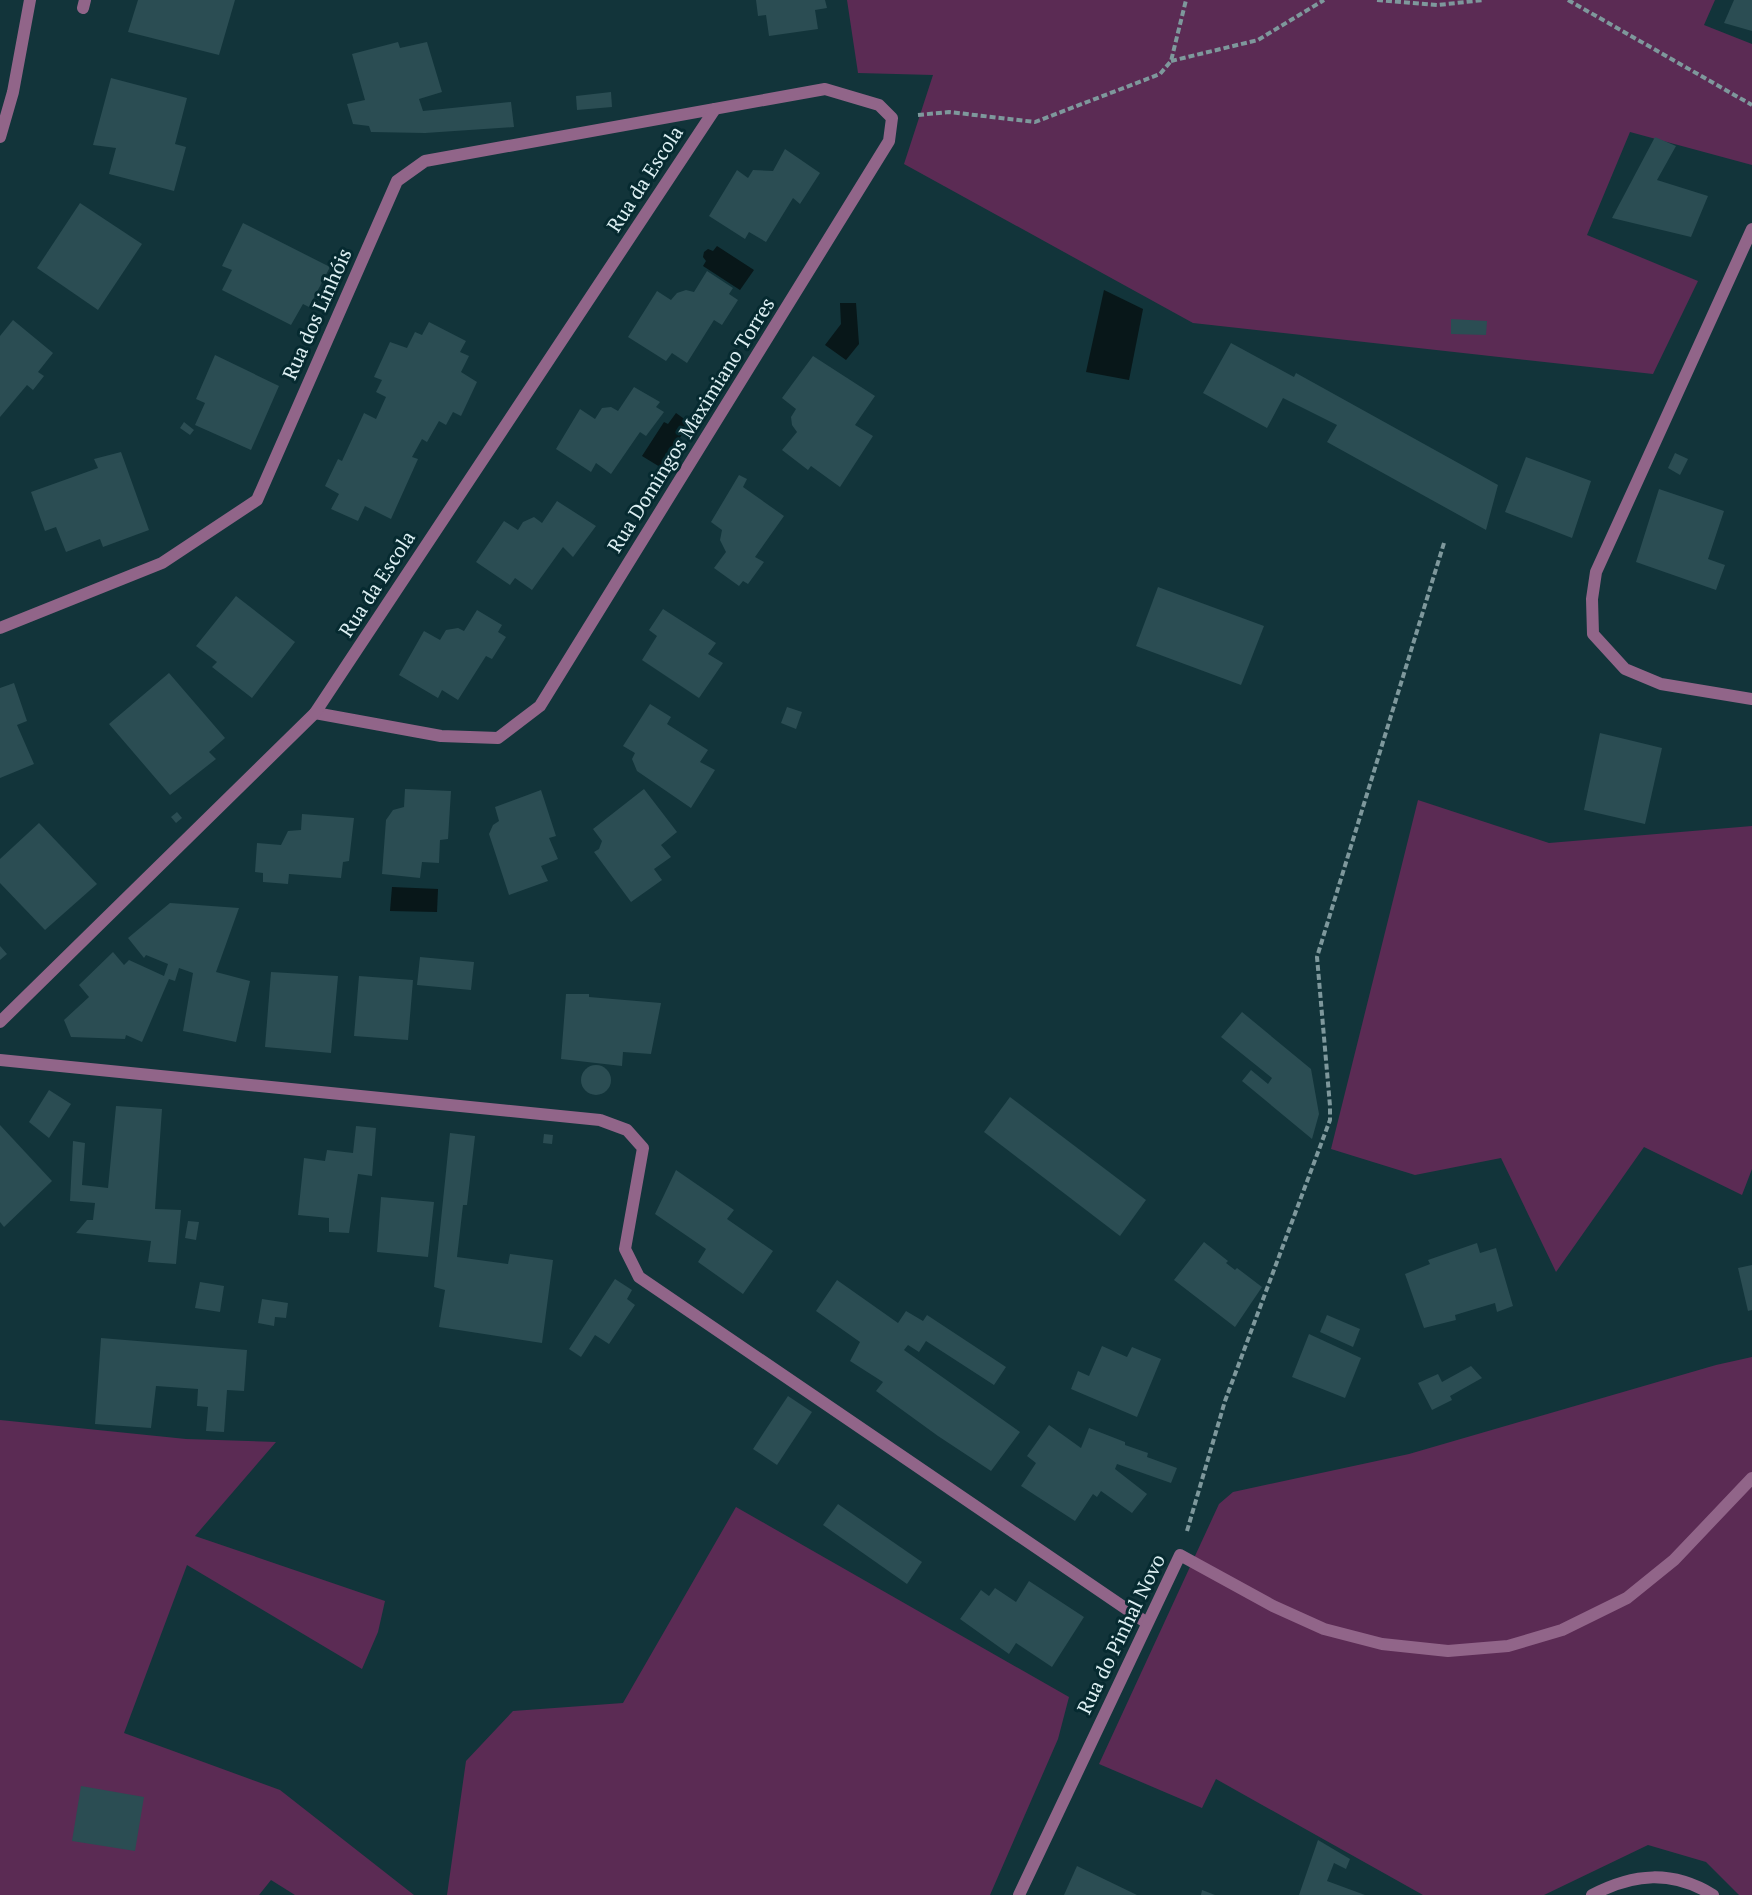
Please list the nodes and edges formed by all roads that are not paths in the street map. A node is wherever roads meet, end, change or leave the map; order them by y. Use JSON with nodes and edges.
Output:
{"nodes":[{"id":1,"x":30,"y":0,"type":"edge"},
{"id":2,"x":715,"y":109,"type":"junction"},
{"id":3,"x":0,"y":137,"type":"edge"},
{"id":4,"x":1752,"y":229,"type":"edge"},
{"id":5,"x":0,"y":628,"type":"edge"},
{"id":6,"x":1752,"y":699,"type":"edge"},
{"id":7,"x":315,"y":713,"type":"junction"},
{"id":8,"x":0,"y":1022,"type":"edge"},
{"id":9,"x":0,"y":1060,"type":"edge"},
{"id":10,"x":1752,"y":1478,"type":"edge"},
{"id":11,"x":1147,"y":1623,"type":"junction"},
{"id":12,"x":1019,"y":1895,"type":"edge"},
{"id":13,"x":1592,"y":1895,"type":"edge"},
{"id":14,"x":1713,"y":1895,"type":"edge"}],
"edges":[{"from":1,"to":3,"type":"street"},
{"from":2,"to":5,"type":"street","name":"Rua dos Linhóis"},
{"from":2,"to":7,"type":"street","name":"Rua da Escola"},
{"from":2,"to":7,"type":"street","name":"Rua Domingos Maximiano Torres"},
{"from":4,"to":6,"type":"street"},
{"from":7,"to":8,"type":"street","name":"Rua da Escola"},
{"from":9,"to":11,"type":"street"},
{"from":10,"to":11,"type":"street","name":"Rua do Pinhal Novo"},
{"from":11,"to":12,"type":"street","name":"Rua do Pinhal Novo"},
{"from":13,"to":14,"type":"street"}]}
